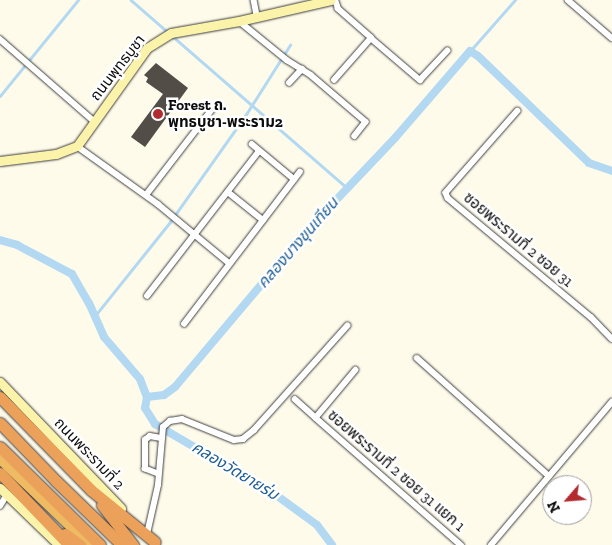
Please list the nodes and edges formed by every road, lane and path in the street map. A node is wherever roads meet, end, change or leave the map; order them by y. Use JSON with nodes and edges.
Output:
{"nodes":[{"id":1,"x":254,"y":0,"type":"edge"},
{"id":2,"x":333,"y":0,"type":"edge"},
{"id":3,"x":568,"y":0,"type":"edge"},
{"id":4,"x":321,"y":1,"type":"edge"},
{"id":5,"x":257,"y":15,"type":"junction"},
{"id":6,"x":239,"y":21,"type":"junction"},
{"id":7,"x":371,"y":38,"type":"junction"},
{"id":8,"x":612,"y":38,"type":"edge"},
{"id":9,"x":0,"y":39,"type":"edge"},
{"id":10,"x":447,"y":51,"type":"dead end"},
{"id":11,"x":302,"y":68,"type":"junction"},
{"id":12,"x":334,"y":80,"type":"dead end"},
{"id":13,"x":289,"y":83,"type":"dead end"},
{"id":14,"x":213,"y":108,"type":"dead end"},
{"id":15,"x":518,"y":111,"type":"dead end"},
{"id":16,"x":94,"y":121,"type":"junction"},
{"id":17,"x":356,"y":136,"type":"dead end"},
{"id":18,"x":252,"y":144,"type":"dead end"},
{"id":19,"x":77,"y":146,"type":"junction"},
{"id":20,"x":259,"y":151,"type":"junction"},
{"id":21,"x":0,"y":161,"type":"edge"},
{"id":22,"x":300,"y":172,"type":"dead end"},
{"id":23,"x":294,"y":180,"type":"junction"},
{"id":24,"x":228,"y":192,"type":"junction"},
{"id":25,"x":146,"y":195,"type":"junction"},
{"id":26,"x":263,"y":220,"type":"junction"},
{"id":27,"x":194,"y":234,"type":"junction"},
{"id":28,"x":229,"y":263,"type":"junction"},
{"id":29,"x":147,"y":296,"type":"dead end"},
{"id":30,"x":184,"y":324,"type":"dead end"},
{"id":31,"x":347,"y":326,"type":"dead end"},
{"id":32,"x":612,"y":338,"type":"edge"},
{"id":33,"x":417,"y":358,"type":"dead end"},
{"id":34,"x":356,"y":370,"type":"dead end"},
{"id":35,"x":0,"y":382,"type":"edge"},
{"id":36,"x":296,"y":399,"type":"dead end"},
{"id":37,"x":3,"y":400,"type":"edge"},
{"id":38,"x":612,"y":402,"type":"edge"},
{"id":39,"x":0,"y":416,"type":"edge"},
{"id":40,"x":316,"y":418,"type":"junction"},
{"id":41,"x":0,"y":423,"type":"edge"},
{"id":42,"x":161,"y":436,"type":"junction"},
{"id":43,"x":0,"y":447,"type":"edge"},
{"id":44,"x":0,"y":459,"type":"edge"},
{"id":45,"x":0,"y":473,"type":"edge"},
{"id":46,"x":158,"y":474,"type":"junction"},
{"id":47,"x":548,"y":475,"type":"edge"},
{"id":48,"x":550,"y":475,"type":"edge"},
{"id":49,"x":542,"y":484,"type":"edge"},
{"id":50,"x":0,"y":488,"type":"edge"},
{"id":51,"x":91,"y":490,"type":"junction"},
{"id":52,"x":7,"y":495,"type":"junction"},
{"id":53,"x":0,"y":506,"type":"edge"},
{"id":54,"x":53,"y":526,"type":"junction"},
{"id":55,"x":154,"y":540,"type":"edge"},
{"id":56,"x":59,"y":545,"type":"edge"},
{"id":57,"x":69,"y":545,"type":"edge"},
{"id":58,"x":80,"y":545,"type":"edge"},
{"id":59,"x":90,"y":545,"type":"edge"},
{"id":60,"x":100,"y":545,"type":"edge"},
{"id":61,"x":122,"y":545,"type":"edge"},
{"id":62,"x":129,"y":545,"type":"edge"},
{"id":63,"x":133,"y":545,"type":"edge"},
{"id":64,"x":461,"y":545,"type":"edge"},
{"id":65,"x":491,"y":545,"type":"edge"}],
"edges":[{"from":1,"to":5,"type":"street"},
{"from":2,"to":4,"type":"main road","name":"ถนนพุทธบูชา"},
{"from":2,"to":7,"type":"street"},
{"from":3,"to":8,"type":"street"},
{"from":4,"to":5,"type":"main road","name":"ถนนพุทธบูชา"},
{"from":5,"to":6,"type":"main road","name":"ถนนพุทธบูชา"},
{"from":6,"to":11,"type":"street"},
{"from":6,"to":16,"type":"main road","name":"ถนนพุทธบูชา"},
{"from":7,"to":10,"type":"street"},
{"from":7,"to":12,"type":"street"},
{"from":9,"to":16,"type":"street"},
{"from":11,"to":13,"type":"street"},
{"from":11,"to":17,"type":"street"},
{"from":14,"to":25,"type":"street"},
{"from":15,"to":32,"type":"street","name":"ซอยพระรามที่ 2 ซอย 31"},
{"from":16,"to":19,"type":"main road","name":"ถนนพุทธบูชา"},
{"from":18,"to":20,"type":"street"},
{"from":19,"to":21,"type":"main road"},
{"from":19,"to":25,"type":"street"},
{"from":20,"to":23,"type":"street"},
{"from":20,"to":24,"type":"street"},
{"from":22,"to":23,"type":"street"},
{"from":23,"to":26,"type":"street"},
{"from":24,"to":26,"type":"street"},
{"from":24,"to":27,"type":"street"},
{"from":25,"to":27,"type":"street"},
{"from":26,"to":28,"type":"street"},
{"from":27,"to":28,"type":"street"},
{"from":27,"to":29,"type":"street"},
{"from":28,"to":30,"type":"street"},
{"from":31,"to":42,"type":"street"},
{"from":33,"to":47,"type":"street"},
{"from":34,"to":40,"type":"street","name":"ซอยพระรามที่ 2 ซอย 31 แยก 1"},
{"from":35,"to":55,"type":"main road","name":"ถนนพระรามที่ 2"},
{"from":36,"to":40,"type":"street"},
{"from":37,"to":51,"type":"highway"},
{"from":38,"to":48,"type":"street"},
{"from":39,"to":62,"type":"highway"},
{"from":40,"to":64,"type":"street","name":"ซอยพระรามที่ 2 ซอย 31 แยก 1"},
{"from":41,"to":61,"type":"highway"},
{"from":42,"to":46,"type":"street"},
{"from":42,"to":46,"type":"street"},
{"from":43,"to":60,"type":"highway"},
{"from":44,"to":59,"type":"highway"},
{"from":45,"to":54,"type":"highway"},
{"from":46,"to":55,"type":"street"},
{"from":49,"to":65,"type":"street"},
{"from":50,"to":52,"type":"main road"},
{"from":51,"to":55,"type":"highway"},
{"from":51,"to":63,"type":"highway"},
{"from":52,"to":53,"type":"street"},
{"from":52,"to":56,"type":"main road"},
{"from":54,"to":57,"type":"highway"},
{"from":54,"to":58,"type":"highway"}]}
